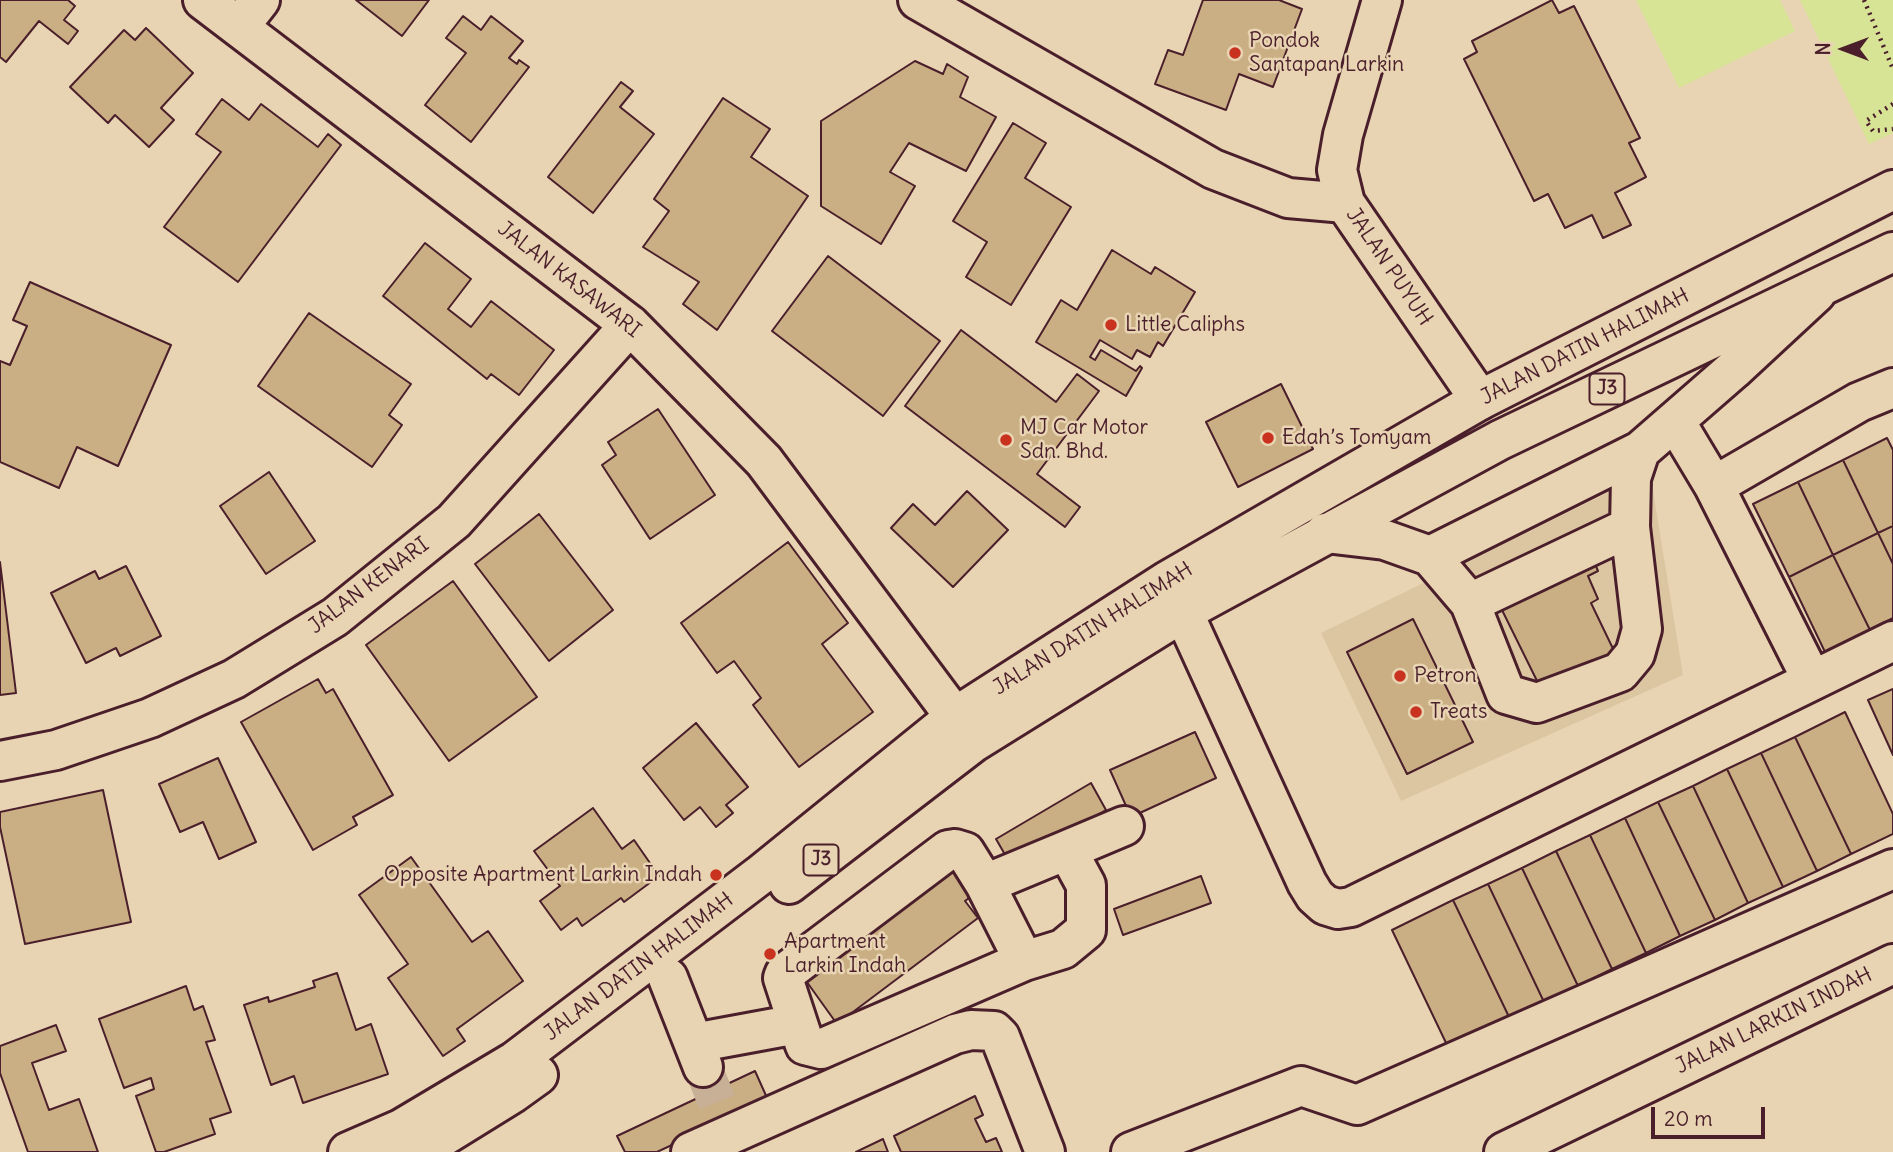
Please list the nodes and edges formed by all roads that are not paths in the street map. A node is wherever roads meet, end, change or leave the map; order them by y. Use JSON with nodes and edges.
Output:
{"nodes":[{"id":1,"x":203,"y":0,"type":"edge"},
{"id":2,"x":918,"y":0,"type":"edge"},
{"id":3,"x":1382,"y":0,"type":"edge"},
{"id":4,"x":249,"y":14,"type":"edge"},
{"id":5,"x":1893,"y":190,"type":"edge"},
{"id":6,"x":1345,"y":203,"type":"junction"},
{"id":7,"x":1893,"y":252,"type":"edge"},
{"id":8,"x":1825,"y":284,"type":"junction"},
{"id":9,"x":630,"y":325,"type":"junction"},
{"id":10,"x":1893,"y":388,"type":"edge"},
{"id":11,"x":1480,"y":400,"type":"junction"},
{"id":12,"x":1675,"y":421,"type":"junction"},
{"id":13,"x":1640,"y":451,"type":"junction"},
{"id":14,"x":1714,"y":486,"type":"junction"},
{"id":15,"x":1630,"y":527,"type":"junction"},
{"id":16,"x":1325,"y":534,"type":"junction"},
{"id":17,"x":1430,"y":555,"type":"junction"},
{"id":18,"x":1470,"y":603,"type":"junction"},
{"id":19,"x":1183,"y":612,"type":"junction"},
{"id":20,"x":1893,"y":641,"type":"edge"},
{"id":21,"x":1812,"y":680,"type":"junction"},
{"id":22,"x":955,"y":717,"type":"junction"},
{"id":23,"x":0,"y":761,"type":"edge"},
{"id":24,"x":1124,"y":826,"type":"dead end"},
{"id":25,"x":1067,"y":850,"type":"junction"},
{"id":26,"x":1893,"y":869,"type":"edge"},
{"id":27,"x":985,"y":884,"type":"junction"},
{"id":28,"x":1024,"y":961,"type":"junction"},
{"id":29,"x":1893,"y":964,"type":"edge"},
{"id":30,"x":668,"y":978,"type":"junction"},
{"id":31,"x":797,"y":1024,"type":"junction"},
{"id":32,"x":348,"y":1152,"type":"edge"},
{"id":33,"x":412,"y":1152,"type":"edge"},
{"id":34,"x":691,"y":1152,"type":"edge"},
{"id":35,"x":1045,"y":1152,"type":"edge"},
{"id":36,"x":1131,"y":1152,"type":"edge"},
{"id":37,"x":1504,"y":1152,"type":"edge"}],
"edges":[{"from":1,"to":4,"type":"main road","name":"JALAN KASAWARI"},
{"from":2,"to":6,"type":"main road"},
{"from":3,"to":6,"type":"main road","name":"JALAN PUYUH"},
{"from":4,"to":9,"type":"main road","name":"JALAN KASAWARI"},
{"from":5,"to":11,"type":"main road","name":"JALAN DATIN HALIMAH","number":"J3"},
{"from":6,"to":11,"type":"main road","name":"JALAN PUYUH"},
{"from":7,"to":8,"type":"main road","name":"JALAN DATIN HALIMAH","number":"J3"},
{"from":8,"to":12,"type":"main road"},
{"from":8,"to":16,"type":"main road","name":"JALAN DATIN HALIMAH","number":"J3"},
{"from":9,"to":22,"type":"main road","name":"JALAN KASAWARI"},
{"from":9,"to":23,"type":"main road","name":"JALAN KENARI"},
{"from":10,"to":14,"type":"main road"},
{"from":11,"to":22,"type":"main road","name":"JALAN DATIN HALIMAH","number":"J3"},
{"from":12,"to":13,"type":"main road"},
{"from":12,"to":14,"type":"main road"},
{"from":13,"to":15,"type":"main road"},
{"from":13,"to":17,"type":"main road"},
{"from":14,"to":21,"type":"main road"},
{"from":15,"to":18,"type":"main road"},
{"from":15,"to":18,"type":"main road"},
{"from":16,"to":17,"type":"main road"},
{"from":16,"to":19,"type":"main road","name":"JALAN DATIN HALIMAH","number":"J3"},
{"from":17,"to":18,"type":"main road"},
{"from":19,"to":21,"type":"main road"},
{"from":19,"to":30,"type":"main road","name":"JALAN DATIN HALIMAH","number":"J3"},
{"from":20,"to":21,"type":"main road"},
{"from":22,"to":32,"type":"main road","name":"JALAN DATIN HALIMAH","number":"J3"},
{"from":24,"to":25,"type":"main road"},
{"from":25,"to":27,"type":"main road"},
{"from":25,"to":28,"type":"main road"},
{"from":26,"to":36,"type":"main road"},
{"from":27,"to":28,"type":"main road"},
{"from":27,"to":31,"type":"main road"},
{"from":28,"to":31,"type":"main road"},
{"from":29,"to":37,"type":"main road","name":"JALAN LARKIN INDAH"},
{"from":30,"to":31,"type":"main road"},
{"from":30,"to":33,"type":"main road","name":"JALAN DATIN HALIMAH","number":"J3"},
{"from":34,"to":35,"type":"main road"}]}
